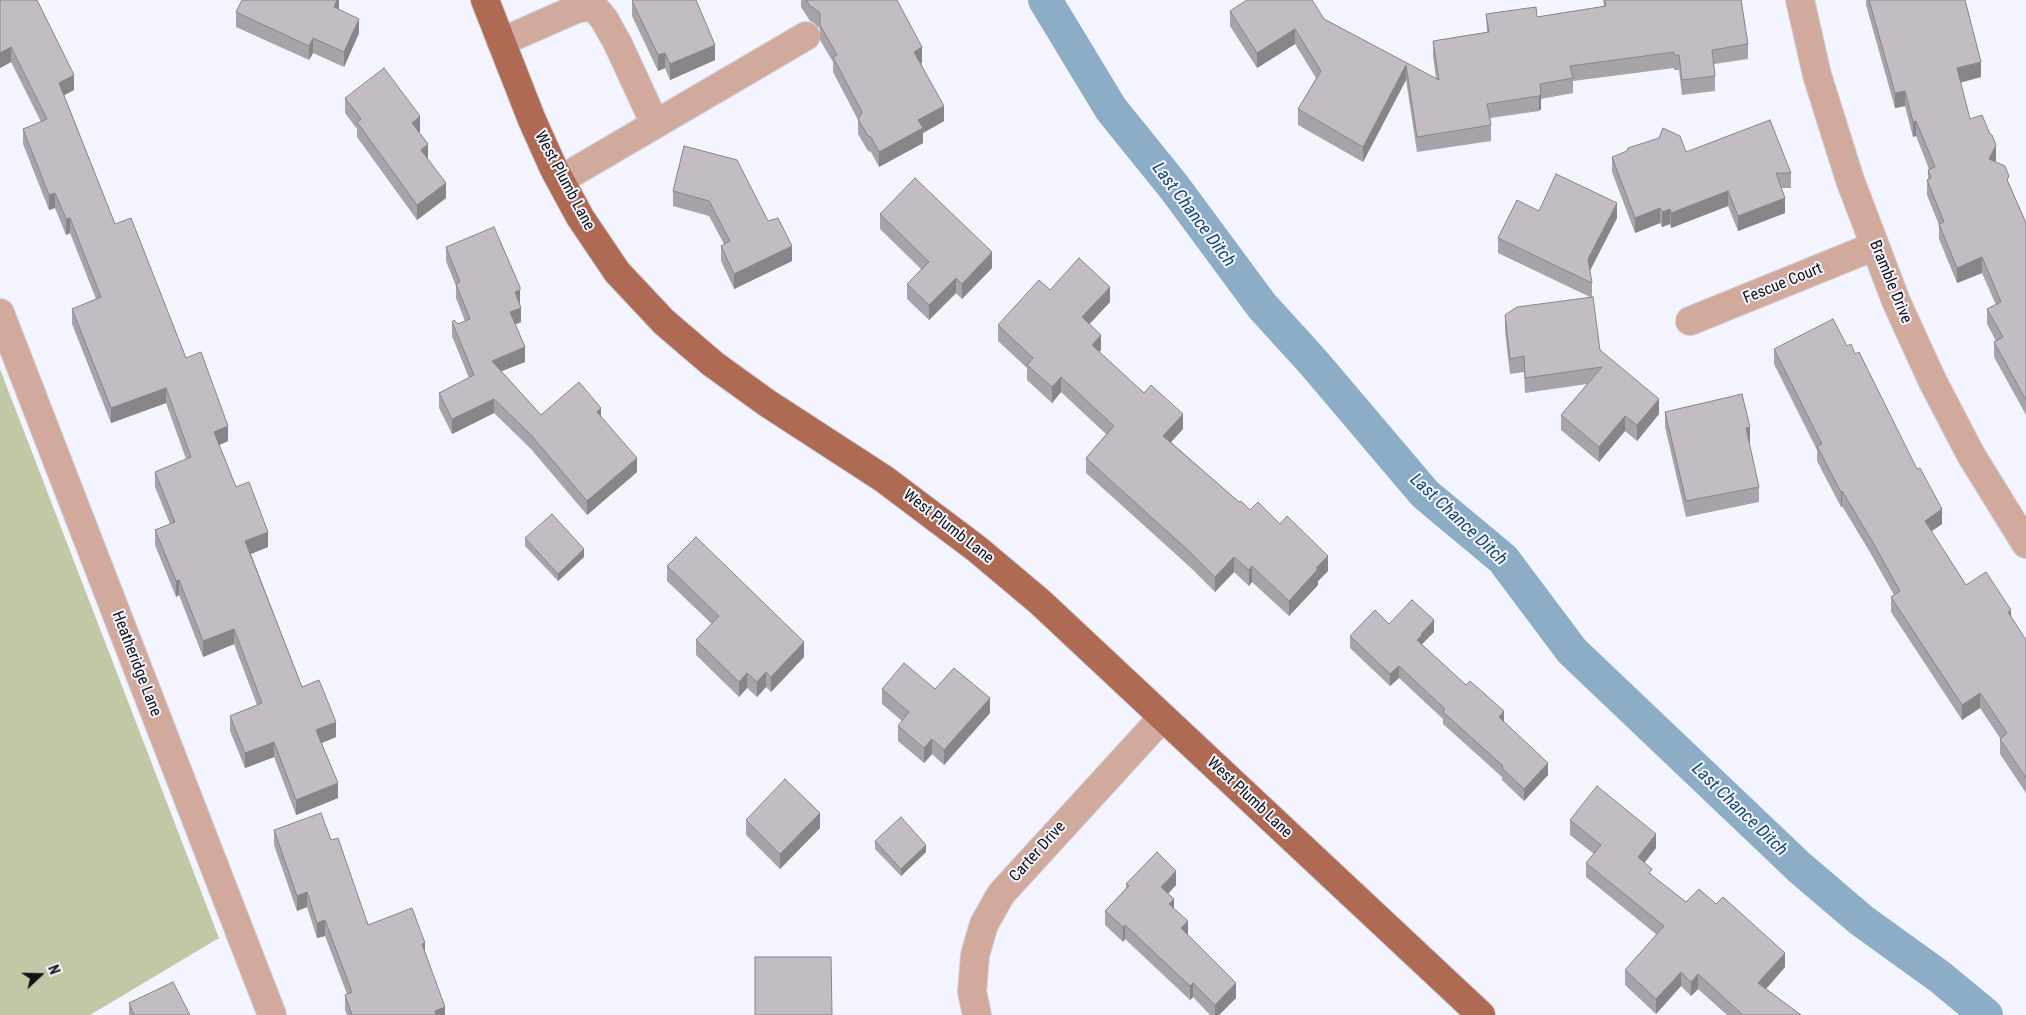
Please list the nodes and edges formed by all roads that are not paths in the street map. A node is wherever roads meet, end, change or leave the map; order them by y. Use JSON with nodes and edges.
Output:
{"nodes":[{"id":1,"x":485,"y":0,"type":"edge"},
{"id":2,"x":1800,"y":0,"type":"edge"},
{"id":3,"x":806,"y":36,"type":"dead end"},
{"id":4,"x":501,"y":42,"type":"junction"},
{"id":5,"x":655,"y":124,"type":"junction"},
{"id":6,"x":560,"y":180,"type":"junction"},
{"id":7,"x":1875,"y":246,"type":"junction"},
{"id":8,"x":0,"y":314,"type":"edge"},
{"id":9,"x":1690,"y":321,"type":"dead end"},
{"id":10,"x":2026,"y":544,"type":"edge"},
{"id":11,"x":1162,"y":718,"type":"junction"},
{"id":12,"x":272,"y":1015,"type":"edge"},
{"id":13,"x":976,"y":1015,"type":"edge"},
{"id":14,"x":1481,"y":1015,"type":"edge"}],
"edges":[{"from":1,"to":4,"type":"main road","name":"West Plumb Lane"},
{"from":2,"to":7,"type":"street","name":"Bramble Drive"},
{"from":3,"to":5,"type":"street"},
{"from":4,"to":5,"type":"street"},
{"from":4,"to":6,"type":"main road","name":"West Plumb Lane"},
{"from":5,"to":6,"type":"street"},
{"from":6,"to":11,"type":"main road","name":"West Plumb Lane"},
{"from":7,"to":9,"type":"street","name":"Fescue Court"},
{"from":7,"to":10,"type":"street","name":"Bramble Drive"},
{"from":8,"to":12,"type":"street","name":"Heatheridge Lane"},
{"from":11,"to":13,"type":"street","name":"Carter Drive"},
{"from":11,"to":14,"type":"main road","name":"West Plumb Lane"}]}
